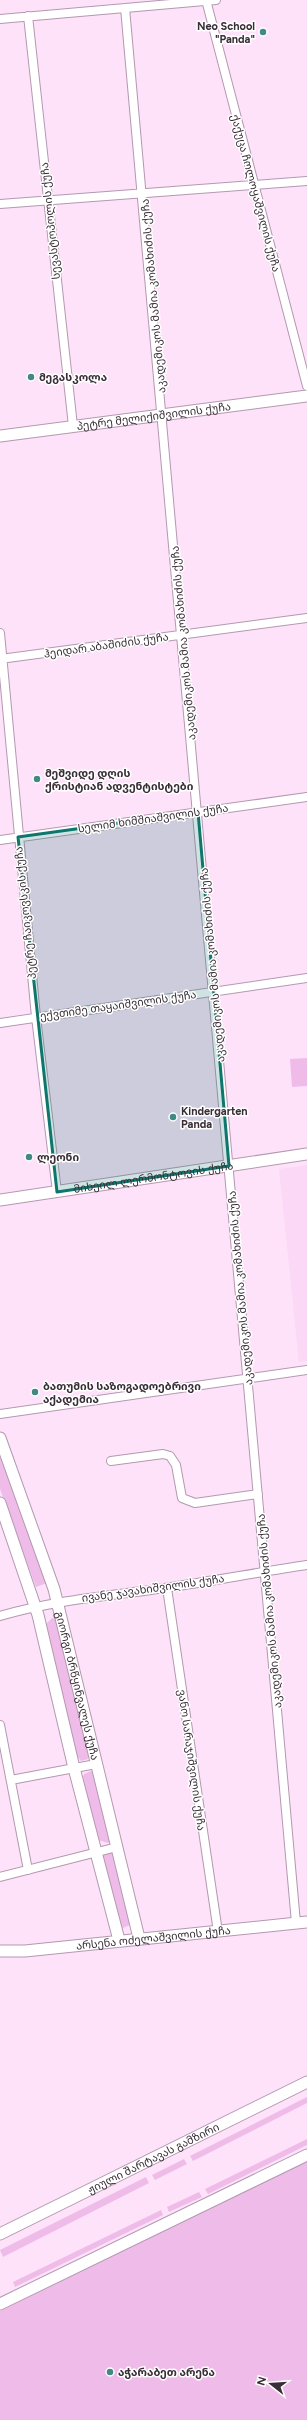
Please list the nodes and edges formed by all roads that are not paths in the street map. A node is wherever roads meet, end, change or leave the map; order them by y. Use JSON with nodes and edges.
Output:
{"nodes":[{"id":1,"x":102,"y":0,"type":"edge"},
{"id":2,"x":216,"y":0,"type":"edge"},
{"id":3,"x":206,"y":1,"type":"edge"},
{"id":4,"x":125,"y":8,"type":"junction"},
{"id":5,"x":104,"y":10,"type":"junction"},
{"id":6,"x":28,"y":16,"type":"junction"},
{"id":7,"x":0,"y":19,"type":"edge"},
{"id":8,"x":307,"y":181,"type":"edge"},
{"id":9,"x":254,"y":185,"type":"junction"},
{"id":10,"x":144,"y":194,"type":"junction"},
{"id":11,"x":47,"y":201,"type":"junction"},
{"id":12,"x":0,"y":204,"type":"edge"},
{"id":13,"x":307,"y":386,"type":"edge"},
{"id":14,"x":307,"y":396,"type":"edge"},
{"id":15,"x":163,"y":414,"type":"junction"},
{"id":16,"x":73,"y":426,"type":"junction"},
{"id":17,"x":0,"y":436,"type":"edge"},
{"id":18,"x":307,"y":618,"type":"edge"},
{"id":19,"x":0,"y":633,"type":"edge"},
{"id":20,"x":182,"y":634,"type":"junction"},
{"id":21,"x":2,"y":658,"type":"edge"},
{"id":22,"x":307,"y":797,"type":"edge"},
{"id":23,"x":198,"y":812,"type":"junction"},
{"id":24,"x":18,"y":837,"type":"junction"},
{"id":25,"x":0,"y":840,"type":"edge"},
{"id":26,"x":307,"y":978,"type":"edge"},
{"id":27,"x":214,"y":991,"type":"junction"},
{"id":28,"x":36,"y":1017,"type":"junction"},
{"id":29,"x":0,"y":1023,"type":"edge"},
{"id":30,"x":307,"y":1154,"type":"edge"},
{"id":31,"x":230,"y":1166,"type":"junction"},
{"id":32,"x":57,"y":1192,"type":"junction"},
{"id":33,"x":0,"y":1200,"type":"edge"},
{"id":34,"x":307,"y":1370,"type":"edge"},
{"id":35,"x":248,"y":1380,"type":"junction"},
{"id":36,"x":0,"y":1414,"type":"edge"},
{"id":37,"x":0,"y":1438,"type":"edge"},
{"id":38,"x":111,"y":1461,"type":"dead end"},
{"id":39,"x":258,"y":1494,"type":"junction"},
{"id":40,"x":0,"y":1503,"type":"edge"},
{"id":41,"x":307,"y":1565,"type":"edge"},
{"id":42,"x":265,"y":1572,"type":"junction"},
{"id":43,"x":167,"y":1588,"type":"junction"},
{"id":44,"x":57,"y":1602,"type":"junction"},
{"id":45,"x":36,"y":1606,"type":"junction"},
{"id":46,"x":0,"y":1616,"type":"edge"},
{"id":47,"x":0,"y":1725,"type":"edge"},
{"id":48,"x":96,"y":1764,"type":"junction"},
{"id":49,"x":74,"y":1768,"type":"junction"},
{"id":50,"x":12,"y":1780,"type":"junction"},
{"id":51,"x":117,"y":1847,"type":"junction"},
{"id":52,"x":97,"y":1851,"type":"junction"},
{"id":53,"x":28,"y":1870,"type":"junction"},
{"id":54,"x":0,"y":1877,"type":"edge"},
{"id":55,"x":302,"y":1923,"type":"edge"},
{"id":56,"x":218,"y":1932,"type":"junction"},
{"id":57,"x":140,"y":1938,"type":"junction"},
{"id":58,"x":119,"y":1940,"type":"junction"},
{"id":59,"x":0,"y":1951,"type":"edge"},
{"id":60,"x":307,"y":2082,"type":"edge"},
{"id":61,"x":307,"y":2155,"type":"edge"},
{"id":62,"x":0,"y":2234,"type":"edge"},
{"id":63,"x":2,"y":2299,"type":"edge"}],
"edges":[{"from":1,"to":5,"type":"street"},
{"from":2,"to":3,"type":"street"},
{"from":3,"to":4,"type":"street"},
{"from":3,"to":9,"type":"street","name":"ქაქუცა ჩოლოყაშვილის ქუჩა"},
{"from":4,"to":5,"type":"street"},
{"from":4,"to":10,"type":"street","name":"აკადემიკოს მამია კომახიძის ქუჩა"},
{"from":5,"to":6,"type":"street"},
{"from":6,"to":7,"type":"street"},
{"from":6,"to":11,"type":"street","name":"სევასტოპოლის ქუჩა"},
{"from":8,"to":9,"type":"street"},
{"from":9,"to":10,"type":"street"},
{"from":9,"to":13,"type":"street","name":"ქაქუცა ჩოლოყაშვილის ქუჩა"},
{"from":10,"to":11,"type":"street"},
{"from":10,"to":15,"type":"street","name":"აკადემიკოს მამია კომახიძის ქუჩა"},
{"from":11,"to":12,"type":"street"},
{"from":11,"to":16,"type":"street","name":"სევასტოპოლის ქუჩა"},
{"from":14,"to":15,"type":"street","name":"პეტრე მელიქიშვილის ქუჩა"},
{"from":15,"to":16,"type":"street","name":"პეტრე მელიქიშვილის ქუჩა"},
{"from":15,"to":20,"type":"street","name":"აკადემიკოს მამია კომახიძის ქუჩა"},
{"from":16,"to":17,"type":"street","name":"პეტრე მელიქიშვილის ქუჩა"},
{"from":18,"to":20,"type":"street","name":"ჰეიდარ აბაშიძის ქუჩა"},
{"from":19,"to":21,"type":"street","name":"პეტრე ჩაიკოვსკის ქუჩა"},
{"from":20,"to":21,"type":"street","name":"ჰეიდარ აბაშიძის ქუჩა"},
{"from":20,"to":23,"type":"street","name":"აკადემიკოს მამია კომახიძის ქუჩა"},
{"from":21,"to":24,"type":"street","name":"პეტრე ჩაიკოვსკის ქუჩა"},
{"from":22,"to":23,"type":"street","name":"სელიმ ხიმშიაშვილის ქუჩა"},
{"from":23,"to":24,"type":"street","name":"სელიმ ხიმშიაშვილის ქუჩა"},
{"from":23,"to":27,"type":"street","name":"აკადემიკოს მამია კომახიძის ქუჩა"},
{"from":24,"to":25,"type":"street","name":"სელიმ ხიმშიაშვილის ქუჩა"},
{"from":24,"to":28,"type":"street","name":"პეტრე ჩაიკოვსკის ქუჩა"},
{"from":26,"to":27,"type":"street","name":"ექვთიმე თაყაიშვილის ქუჩა"},
{"from":27,"to":28,"type":"street","name":"ექვთიმე თაყაიშვილის ქუჩა"},
{"from":27,"to":31,"type":"street","name":"აკადემიკოს მამია კომახიძის ქუჩა"},
{"from":28,"to":29,"type":"street","name":"ექვთიმე თაყაიშვილის ქუჩა"},
{"from":28,"to":32,"type":"street","name":"პეტრე ჩაიკოვსკის ქუჩა"},
{"from":30,"to":31,"type":"street","name":"მიხეილ ლერმონტოვის ქუჩა"},
{"from":31,"to":32,"type":"street","name":"მიხეილ ლერმონტოვის ქუჩა"},
{"from":31,"to":35,"type":"street","name":"აკადემიკოს მამია კომახიძის ქუჩა"},
{"from":32,"to":33,"type":"street","name":"მიხეილ ლერმონტოვის ქუჩა"},
{"from":34,"to":35,"type":"street"},
{"from":35,"to":36,"type":"street"},
{"from":35,"to":39,"type":"street","name":"აკადემიკოს მამია კომახიძის ქუჩა"},
{"from":37,"to":44,"type":"street","name":"გიორგი ბრწყინვალეს ქუჩა"},
{"from":38,"to":39,"type":"street"},
{"from":39,"to":42,"type":"street","name":"აკადემიკოს მამია კომახიძის ქუჩა"},
{"from":40,"to":45,"type":"street","name":"გიორგი ბრწყინვალეს ქუჩა"},
{"from":41,"to":42,"type":"street","name":"ივანე ჯავახიშვილის ქუჩა"},
{"from":42,"to":43,"type":"street","name":"ივანე ჯავახიშვილის ქუჩა"},
{"from":42,"to":55,"type":"street","name":"აკადემიკოს მამია კომახიძის ქუჩა"},
{"from":43,"to":44,"type":"street","name":"ივანე ჯავახიშვილის ქუჩა"},
{"from":43,"to":56,"type":"street","name":"ვანო სარაჯიშვილის ქუჩა"},
{"from":44,"to":45,"type":"street","name":"ივანე ჯავახიშვილის ქუჩა"},
{"from":44,"to":48,"type":"street","name":"გიორგი ბრწყინვალეს ქუჩა"},
{"from":45,"to":46,"type":"street","name":"ივანე ჯავახიშვილის ქუჩა"},
{"from":45,"to":49,"type":"street","name":"გიორგი ბრწყინვალეს ქუჩა"},
{"from":47,"to":50,"type":"street"},
{"from":48,"to":49,"type":"street"},
{"from":48,"to":51,"type":"street","name":"გიორგი ბრწყინვალეს ქუჩა"},
{"from":49,"to":50,"type":"street"},
{"from":49,"to":52,"type":"street","name":"გიორგი ბრწყინვალეს ქუჩა"},
{"from":50,"to":53,"type":"street"},
{"from":51,"to":52,"type":"street"},
{"from":51,"to":57,"type":"street","name":"გიორგი ბრწყინვალეს ქუჩა"},
{"from":52,"to":53,"type":"street"},
{"from":52,"to":58,"type":"street","name":"გიორგი ბრწყინვალეს ქუჩა"},
{"from":53,"to":54,"type":"street"},
{"from":55,"to":56,"type":"street","name":"არსენა ოძელაშვილის ქუჩა"},
{"from":56,"to":57,"type":"street","name":"არსენა ოძელაშვილის ქუჩა"},
{"from":57,"to":58,"type":"street","name":"არსენა ოძელაშვილის ქუჩა"},
{"from":58,"to":59,"type":"street","name":"არსენა ოძელაშვილის ქუჩა"},
{"from":60,"to":62,"type":"street","name":"ჟიული შარტავას გამზირი"},
{"from":61,"to":63,"type":"street"}]}
